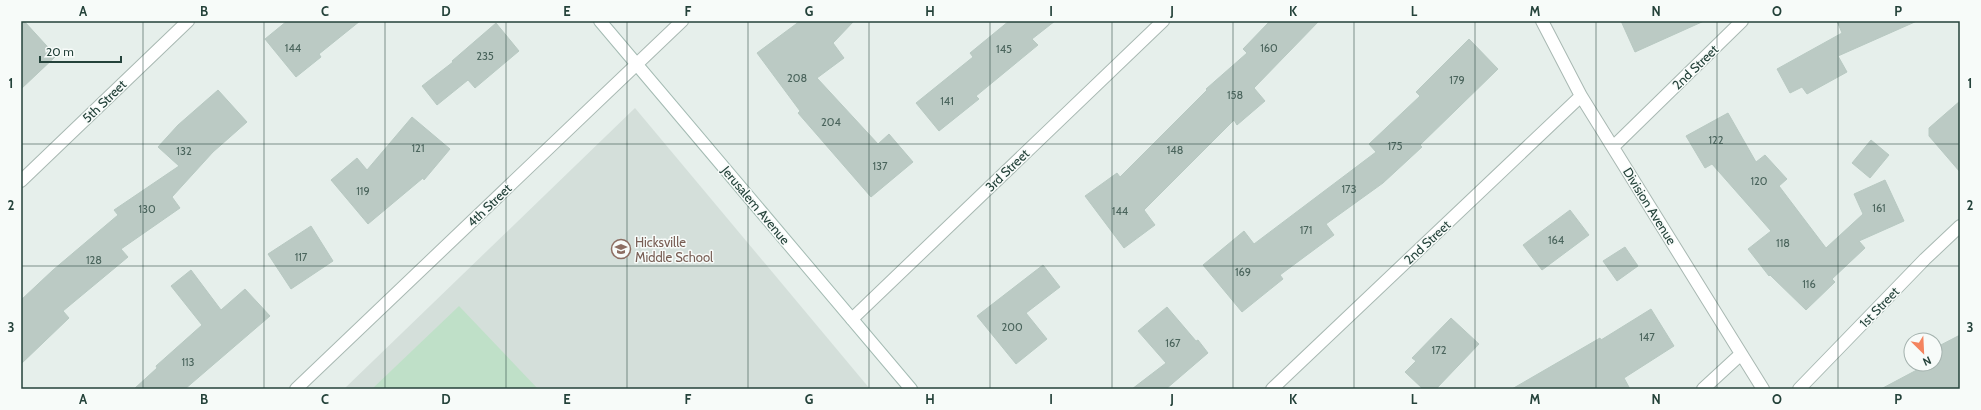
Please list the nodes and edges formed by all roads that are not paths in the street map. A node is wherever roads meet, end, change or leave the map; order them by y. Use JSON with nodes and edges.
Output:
{"nodes":[{"id":1,"x":188,"y":21,"type":"edge"},
{"id":2,"x":600,"y":21,"type":"edge"},
{"id":3,"x":682,"y":21,"type":"edge"},
{"id":4,"x":1163,"y":21,"type":"edge"},
{"id":5,"x":1542,"y":21,"type":"edge"},
{"id":6,"x":1742,"y":21,"type":"edge"},
{"id":7,"x":636,"y":64,"type":"junction"},
{"id":8,"x":1581,"y":96,"type":"junction"},
{"id":9,"x":1613,"y":147,"type":"junction"},
{"id":10,"x":21,"y":181,"type":"edge"},
{"id":11,"x":1960,"y":226,"type":"edge"},
{"id":12,"x":852,"y":319,"type":"junction"},
{"id":13,"x":1741,"y":354,"type":"junction"},
{"id":14,"x":296,"y":389,"type":"edge"},
{"id":15,"x":911,"y":389,"type":"edge"},
{"id":16,"x":1272,"y":389,"type":"edge"},
{"id":17,"x":1703,"y":389,"type":"edge"},
{"id":18,"x":1763,"y":389,"type":"edge"},
{"id":19,"x":1799,"y":389,"type":"edge"}],
"edges":[{"from":1,"to":10,"type":"street","name":"5th Street"},
{"from":2,"to":7,"type":"street","name":"Jerusalem Avenue"},
{"from":3,"to":7,"type":"street","name":"4th Street"},
{"from":4,"to":12,"type":"street","name":"3rd Street"},
{"from":5,"to":8,"type":"street","name":"Division Avenue"},
{"from":6,"to":9,"type":"street","name":"2nd Street"},
{"from":7,"to":12,"type":"street","name":"Jerusalem Avenue"},
{"from":7,"to":14,"type":"street","name":"4th Street"},
{"from":8,"to":9,"type":"street","name":"Division Avenue"},
{"from":8,"to":16,"type":"street","name":"2nd Street"},
{"from":9,"to":13,"type":"street","name":"Division Avenue"},
{"from":11,"to":19,"type":"street","name":"1st Street"},
{"from":12,"to":15,"type":"street","name":"Jerusalem Avenue"},
{"from":13,"to":17,"type":"street"},
{"from":13,"to":18,"type":"street","name":"Division Avenue"}]}
